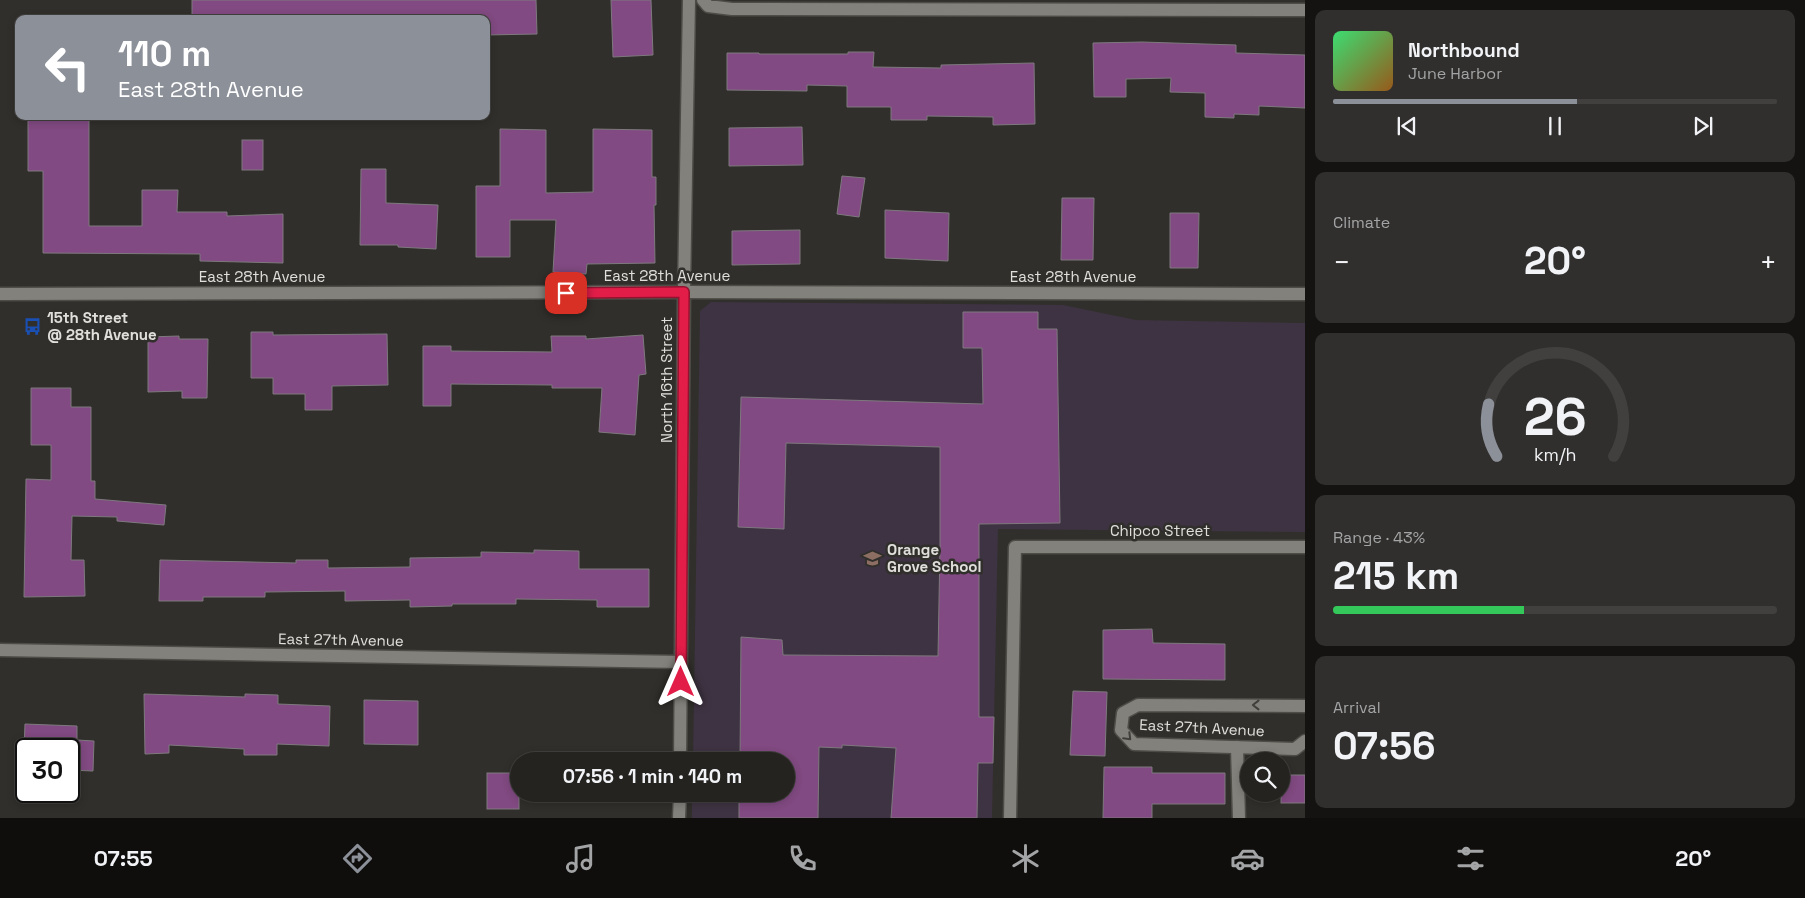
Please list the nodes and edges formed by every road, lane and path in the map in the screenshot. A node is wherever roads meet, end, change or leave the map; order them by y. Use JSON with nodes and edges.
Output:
{"nodes":[{"id":1,"x":689,"y":0,"type":"edge"},
{"id":2,"x":704,"y":0,"type":"edge"},
{"id":3,"x":1305,"y":10,"type":"edge"},
{"id":4,"x":684,"y":292,"type":"junction"},
{"id":5,"x":0,"y":294,"type":"edge"},
{"id":6,"x":1305,"y":294,"type":"edge"},
{"id":7,"x":1305,"y":547,"type":"edge"},
{"id":8,"x":0,"y":650,"type":"edge"},
{"id":9,"x":681,"y":662,"type":"junction"},
{"id":10,"x":1305,"y":706,"type":"edge"},
{"id":11,"x":1305,"y":741,"type":"edge"},
{"id":12,"x":1237,"y":747,"type":"junction"},
{"id":13,"x":680,"y":752,"type":"edge"},
{"id":14,"x":680,"y":802,"type":"edge"},
{"id":15,"x":679,"y":818,"type":"edge"},
{"id":16,"x":1010,"y":818,"type":"edge"},
{"id":17,"x":1239,"y":818,"type":"edge"}],
"edges":[{"from":1,"to":4,"type":"street","name":"North 16th Street"},
{"from":2,"to":3,"type":"street"},
{"from":4,"to":5,"type":"street","name":"East 28th Avenue"},
{"from":4,"to":6,"type":"street","name":"East 28th Avenue"},
{"from":4,"to":9,"type":"street","name":"North 16th Street"},
{"from":7,"to":16,"type":"street","name":"Chipco Street"},
{"from":8,"to":9,"type":"street","name":"East 27th Avenue"},
{"from":9,"to":13,"type":"street","name":"North 16th Street"},
{"from":10,"to":12,"type":"street","name":"East 27th Avenue","one_way":true},
{"from":11,"to":12,"type":"street","name":"East 27th Avenue"},
{"from":12,"to":17,"type":"street"},
{"from":14,"to":15,"type":"street"}]}
